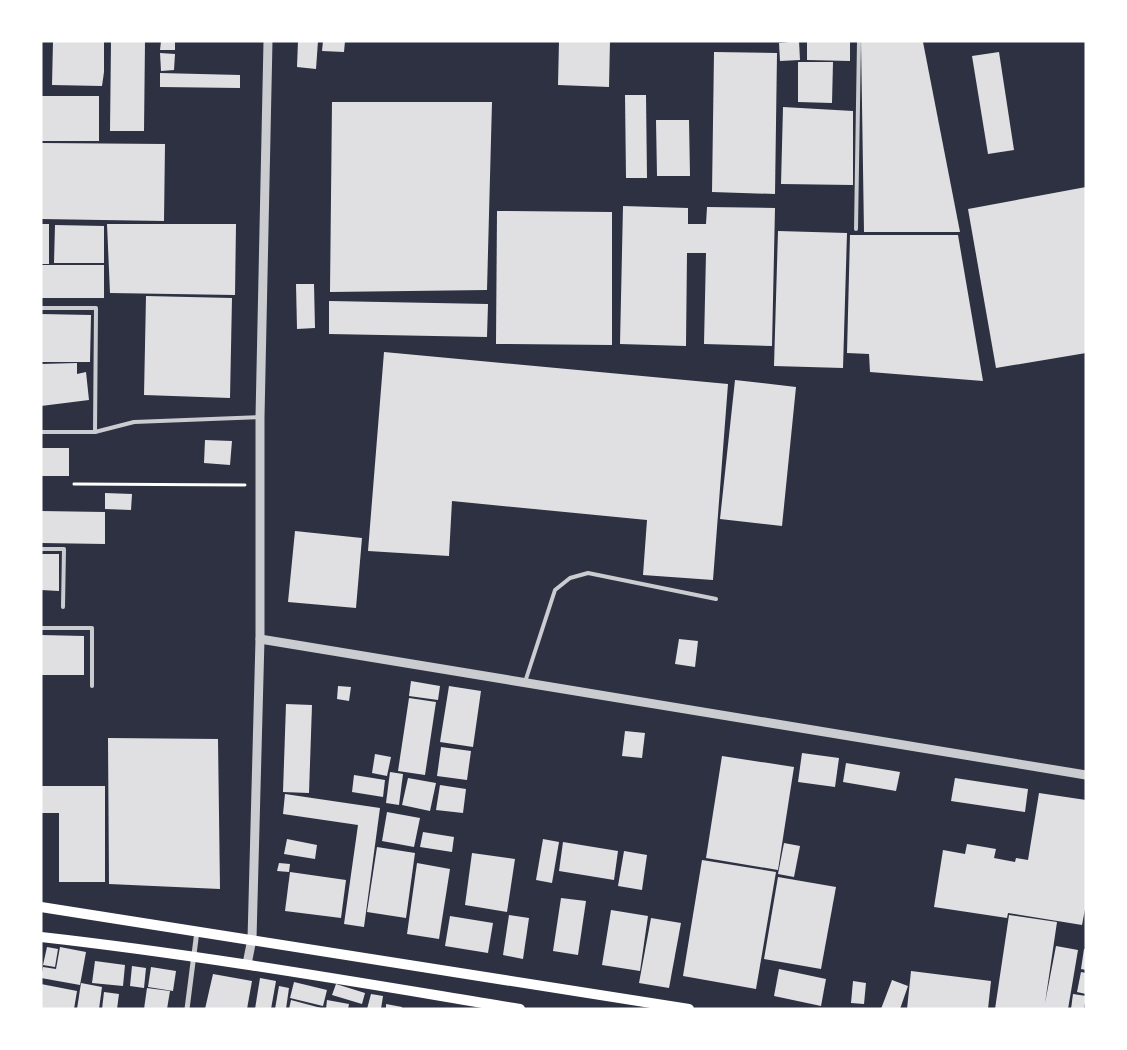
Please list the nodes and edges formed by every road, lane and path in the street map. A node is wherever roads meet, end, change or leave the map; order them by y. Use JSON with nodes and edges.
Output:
{"nodes":[{"id":1,"x":268,"y":41,"type":"edge"},
{"id":2,"x":859,"y":41,"type":"edge"},
{"id":3,"x":856,"y":229,"type":"dead end"},
{"id":4,"x":41,"y":308,"type":"edge"},
{"id":5,"x":260,"y":417,"type":"junction"},
{"id":6,"x":41,"y":432,"type":"edge"},
{"id":7,"x":95,"y":432,"type":"junction"},
{"id":8,"x":74,"y":484,"type":"dead end"},
{"id":9,"x":260,"y":486,"type":"junction"},
{"id":10,"x":41,"y":549,"type":"edge"},
{"id":11,"x":716,"y":598,"type":"dead end"},
{"id":12,"x":63,"y":607,"type":"dead end"},
{"id":13,"x":41,"y":628,"type":"edge"},
{"id":14,"x":260,"y":638,"type":"junction"},
{"id":15,"x":524,"y":683,"type":"junction"},
{"id":16,"x":92,"y":686,"type":"dead end"},
{"id":17,"x":1086,"y":775,"type":"edge"},
{"id":18,"x":41,"y":907,"type":"edge"},
{"id":19,"x":197,"y":931,"type":"junction"},
{"id":20,"x":41,"y":937,"type":"edge"},
{"id":21,"x":252,"y":939,"type":"junction"},
{"id":22,"x":194,"y":957,"type":"junction"},
{"id":23,"x":247,"y":964,"type":"junction"},
{"id":24,"x":187,"y":1009,"type":"edge"},
{"id":25,"x":520,"y":1009,"type":"edge"},
{"id":26,"x":689,"y":1009,"type":"edge"}],
"edges":[{"from":1,"to":5,"type":"street"},
{"from":2,"to":3,"type":"lane"},
{"from":4,"to":7,"type":"lane"},
{"from":5,"to":7,"type":"lane"},
{"from":5,"to":9,"type":"street"},
{"from":6,"to":7,"type":"lane"},
{"from":8,"to":9,"type":"path"},
{"from":9,"to":14,"type":"street"},
{"from":10,"to":12,"type":"lane"},
{"from":11,"to":15,"type":"lane"},
{"from":13,"to":16,"type":"lane"},
{"from":14,"to":15,"type":"street"},
{"from":14,"to":21,"type":"street"},
{"from":15,"to":17,"type":"street"},
{"from":18,"to":19,"type":"main road"},
{"from":19,"to":21,"type":"main road"},
{"from":19,"to":22,"type":"street"},
{"from":20,"to":22,"type":"main road"},
{"from":21,"to":23,"type":"street"},
{"from":21,"to":26,"type":"main road"},
{"from":22,"to":23,"type":"main road"},
{"from":22,"to":24,"type":"street"},
{"from":23,"to":25,"type":"main road"}]}
